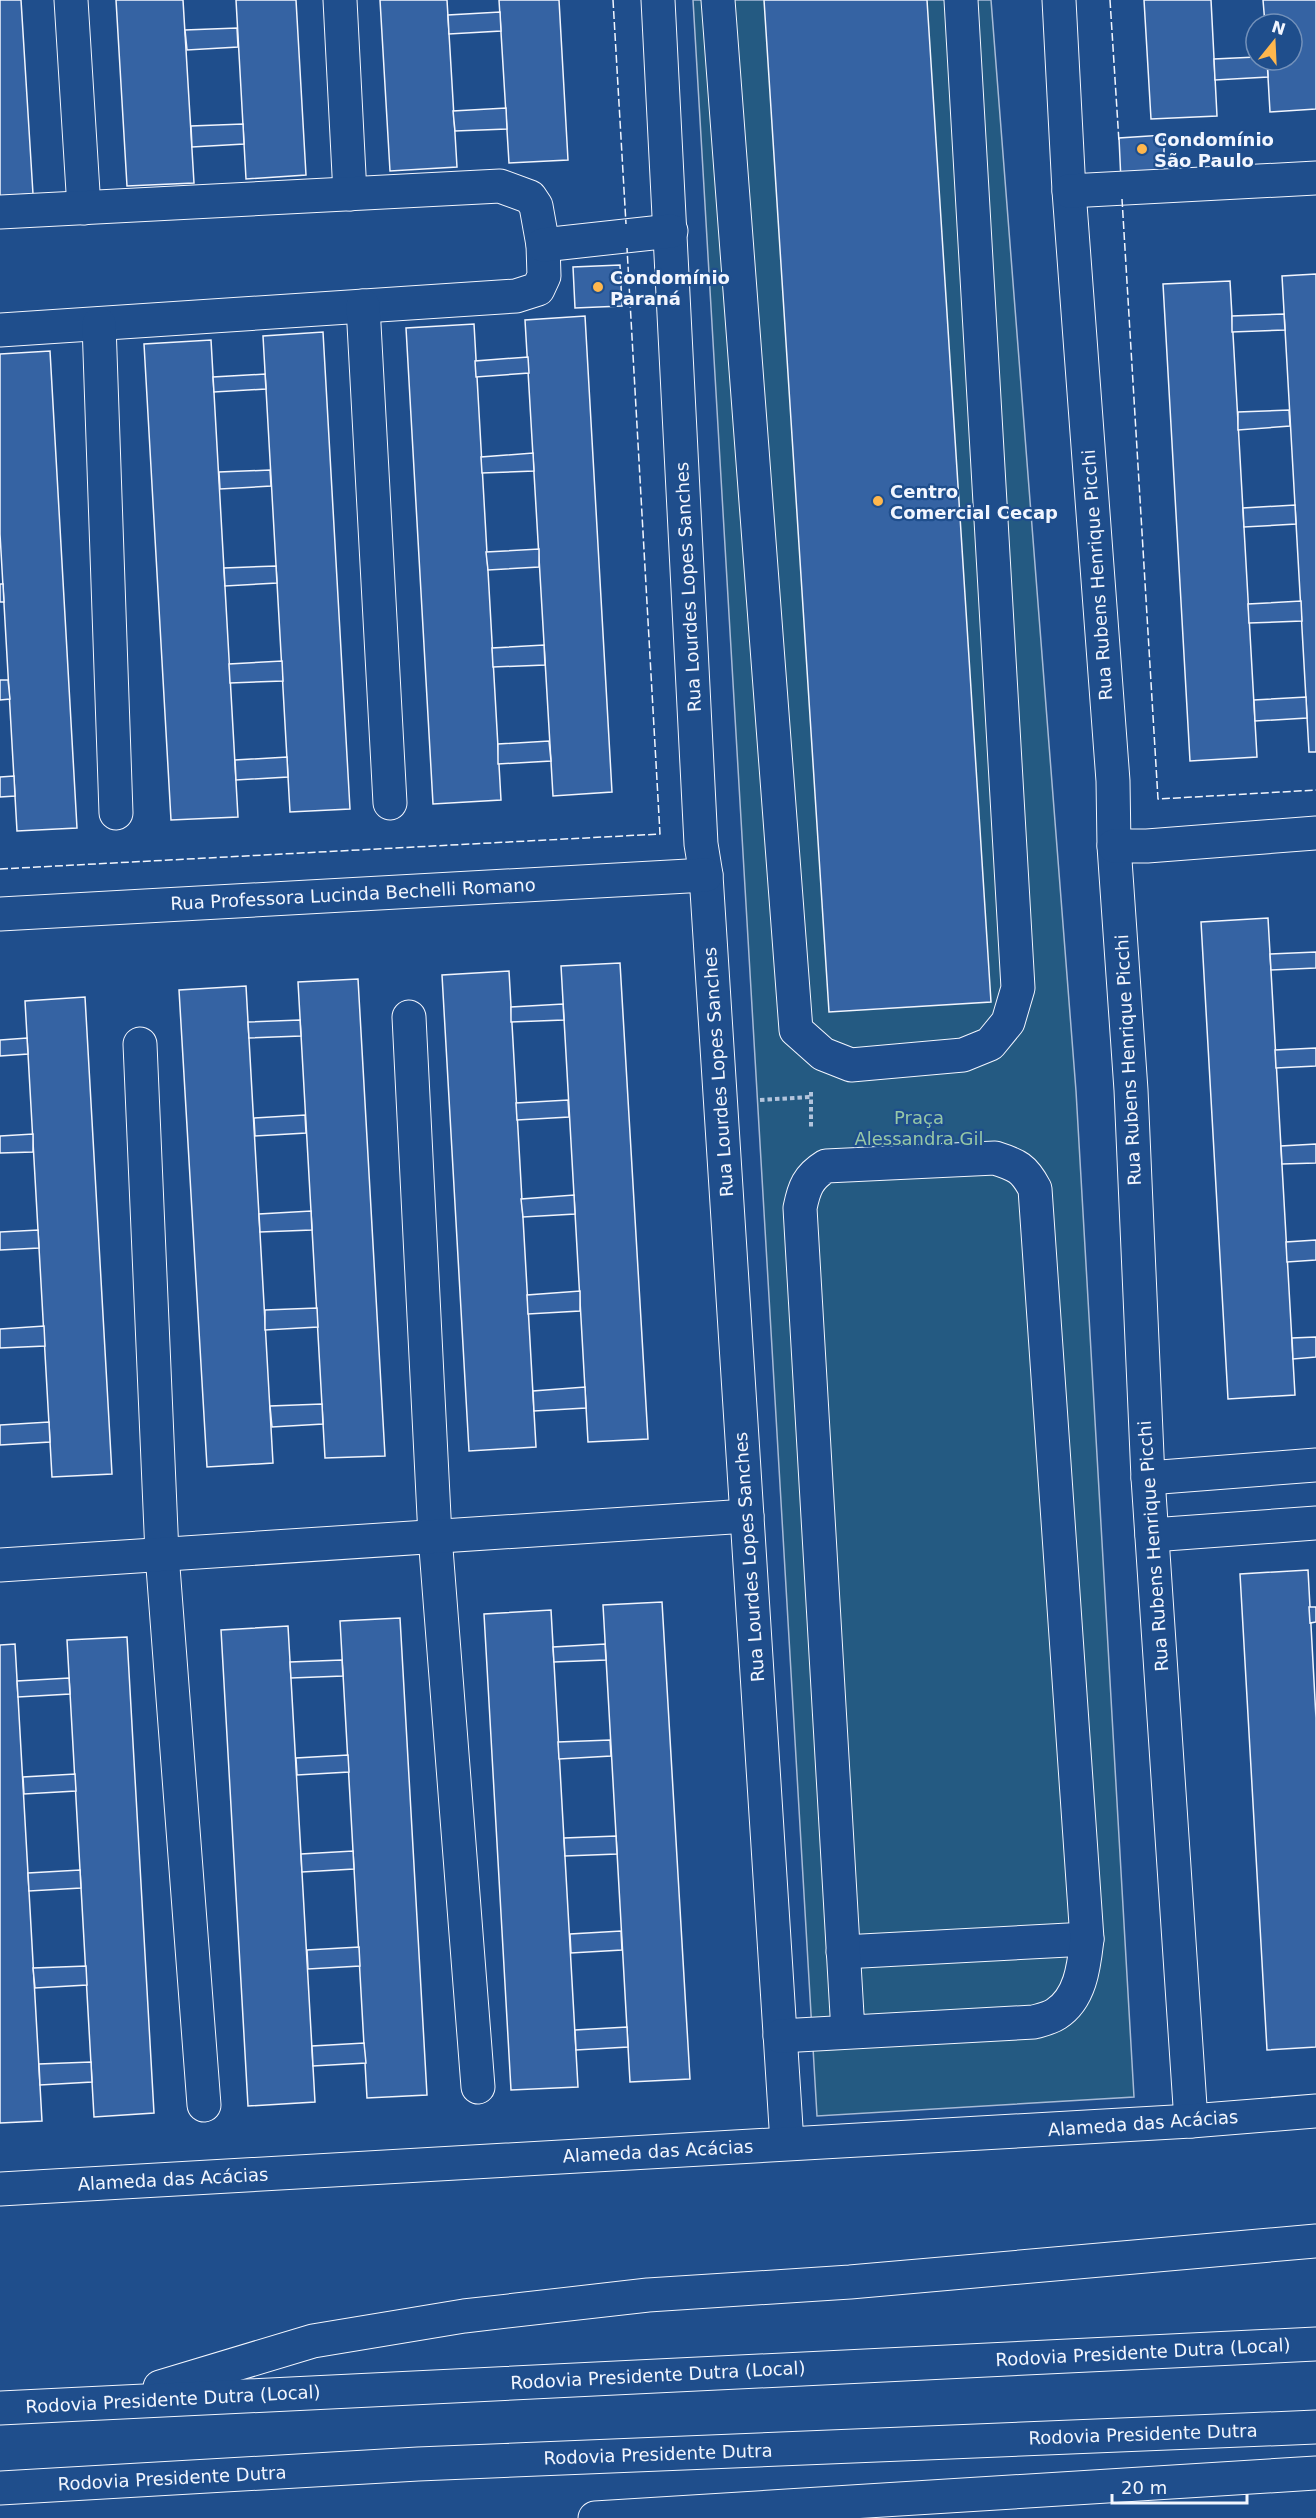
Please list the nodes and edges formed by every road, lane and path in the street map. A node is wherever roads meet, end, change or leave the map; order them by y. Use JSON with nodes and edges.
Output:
{"nodes":[{"id":1,"x":71,"y":0,"type":"edge"},
{"id":2,"x":340,"y":0,"type":"edge"},
{"id":3,"x":658,"y":0,"type":"edge"},
{"id":4,"x":718,"y":0,"type":"edge"},
{"id":5,"x":961,"y":0,"type":"edge"},
{"id":6,"x":1059,"y":0,"type":"edge"},
{"id":7,"x":1316,"y":178,"type":"edge"},
{"id":8,"x":1069,"y":191,"type":"junction"},
{"id":9,"x":350,"y":194,"type":"junction"},
{"id":10,"x":84,"y":208,"type":"junction"},
{"id":11,"x":0,"y":212,"type":"edge"},
{"id":12,"x":671,"y":231,"type":"junction"},
{"id":13,"x":543,"y":245,"type":"junction"},
{"id":14,"x":363,"y":306,"type":"junction"},
{"id":15,"x":99,"y":324,"type":"junction"},
{"id":16,"x":0,"y":330,"type":"edge"},
{"id":17,"x":390,"y":803,"type":"dead end"},
{"id":18,"x":116,"y":813,"type":"dead end"},
{"id":19,"x":1316,"y":833,"type":"edge"},
{"id":20,"x":1114,"y":846,"type":"junction"},
{"id":21,"x":706,"y":874,"type":"junction"},
{"id":22,"x":0,"y":914,"type":"edge"},
{"id":23,"x":409,"y":1017,"type":"dead end"},
{"id":24,"x":140,"y":1044,"type":"dead end"},
{"id":25,"x":823,"y":1054,"type":"junction"},
{"id":26,"x":810,"y":1096,"type":"junction"},
{"id":27,"x":720,"y":1103,"type":"junction"},
{"id":28,"x":814,"y":1174,"type":"junction"},
{"id":29,"x":1316,"y":1465,"type":"edge"},
{"id":30,"x":1148,"y":1478,"type":"junction"},
{"id":31,"x":747,"y":1516,"type":"junction"},
{"id":32,"x":1316,"y":1523,"type":"edge"},
{"id":33,"x":1152,"y":1535,"type":"junction"},
{"id":34,"x":435,"y":1536,"type":"junction"},
{"id":35,"x":162,"y":1554,"type":"junction"},
{"id":36,"x":0,"y":1565,"type":"edge"},
{"id":37,"x":1087,"y":1939,"type":"junction"},
{"id":38,"x":843,"y":1952,"type":"junction"},
{"id":39,"x":848,"y":2032,"type":"junction"},
{"id":40,"x":780,"y":2036,"type":"junction"},
{"id":41,"x":478,"y":2087,"type":"dead end"},
{"id":42,"x":204,"y":2105,"type":"dead end"},
{"id":43,"x":1316,"y":2111,"type":"edge"},
{"id":44,"x":1191,"y":2121,"type":"junction"},
{"id":45,"x":787,"y":2143,"type":"junction"},
{"id":46,"x":0,"y":2189,"type":"edge"},
{"id":47,"x":1316,"y":2241,"type":"edge"},
{"id":48,"x":1316,"y":2344,"type":"edge"},
{"id":49,"x":112,"y":2401,"type":"junction"},
{"id":50,"x":0,"y":2408,"type":"edge"},
{"id":51,"x":1316,"y":2427,"type":"edge"},
{"id":52,"x":1316,"y":2473,"type":"edge"},
{"id":53,"x":0,"y":2488,"type":"edge"},
{"id":54,"x":595,"y":2518,"type":"edge"}],
"edges":[{"from":1,"to":10,"type":"main road"},
{"from":2,"to":9,"type":"main road"},
{"from":3,"to":12,"type":"main road","name":"Rua Lourdes Lopes Sanches"},
{"from":4,"to":25,"type":"main road"},
{"from":5,"to":25,"type":"main road"},
{"from":6,"to":8,"type":"main road","name":"Rua Rubens Henrique Picchi"},
{"from":7,"to":8,"type":"main road"},
{"from":8,"to":20,"type":"main road","name":"Rua Rubens Henrique Picchi"},
{"from":9,"to":10,"type":"main road"},
{"from":9,"to":13,"type":"main road"},
{"from":10,"to":11,"type":"main road"},
{"from":12,"to":13,"type":"main road"},
{"from":12,"to":21,"type":"main road","name":"Rua Lourdes Lopes Sanches"},
{"from":13,"to":14,"type":"main road"},
{"from":14,"to":15,"type":"main road"},
{"from":14,"to":17,"type":"main road"},
{"from":15,"to":16,"type":"main road"},
{"from":15,"to":18,"type":"main road"},
{"from":19,"to":20,"type":"main road"},
{"from":20,"to":30,"type":"main road","name":"Rua Rubens Henrique Picchi"},
{"from":21,"to":22,"type":"main road","name":"Rua Professora Lucinda Bechelli Romano"},
{"from":21,"to":27,"type":"main road","name":"Rua Lourdes Lopes Sanches"},
{"from":23,"to":34,"type":"main road"},
{"from":24,"to":35,"type":"main road"},
{"from":25,"to":26,"type":"path"},
{"from":26,"to":27,"type":"path"},
{"from":26,"to":28,"type":"path"},
{"from":27,"to":31,"type":"main road","name":"Rua Lourdes Lopes Sanches"},
{"from":28,"to":37,"type":"main road"},
{"from":28,"to":38,"type":"main road"},
{"from":29,"to":30,"type":"main road"},
{"from":30,"to":33,"type":"main road","name":"Rua Rubens Henrique Picchi"},
{"from":31,"to":34,"type":"main road"},
{"from":31,"to":40,"type":"main road","name":"Rua Lourdes Lopes Sanches"},
{"from":32,"to":33,"type":"main road"},
{"from":33,"to":44,"type":"main road","name":"Rua Rubens Henrique Picchi"},
{"from":34,"to":35,"type":"main road"},
{"from":34,"to":41,"type":"main road"},
{"from":35,"to":36,"type":"main road"},
{"from":35,"to":42,"type":"main road"},
{"from":37,"to":38,"type":"main road"},
{"from":37,"to":39,"type":"main road"},
{"from":38,"to":39,"type":"main road"},
{"from":39,"to":40,"type":"main road"},
{"from":40,"to":45,"type":"main road","name":"Rua Lourdes Lopes Sanches"},
{"from":43,"to":44,"type":"main road","name":"Alameda das Acácias"},
{"from":44,"to":45,"type":"main road","name":"Alameda das Acácias"},
{"from":45,"to":46,"type":"main road","name":"Alameda das Acácias"},
{"from":47,"to":49,"type":"main road"},
{"from":48,"to":49,"type":"main road","name":"Rodovia Presidente Dutra (Local)"},
{"from":49,"to":50,"type":"main road","name":"Rodovia Presidente Dutra (Local)"},
{"from":51,"to":53,"type":"main road","name":"Rodovia Presidente Dutra"},
{"from":52,"to":54,"type":"main road"}]}
